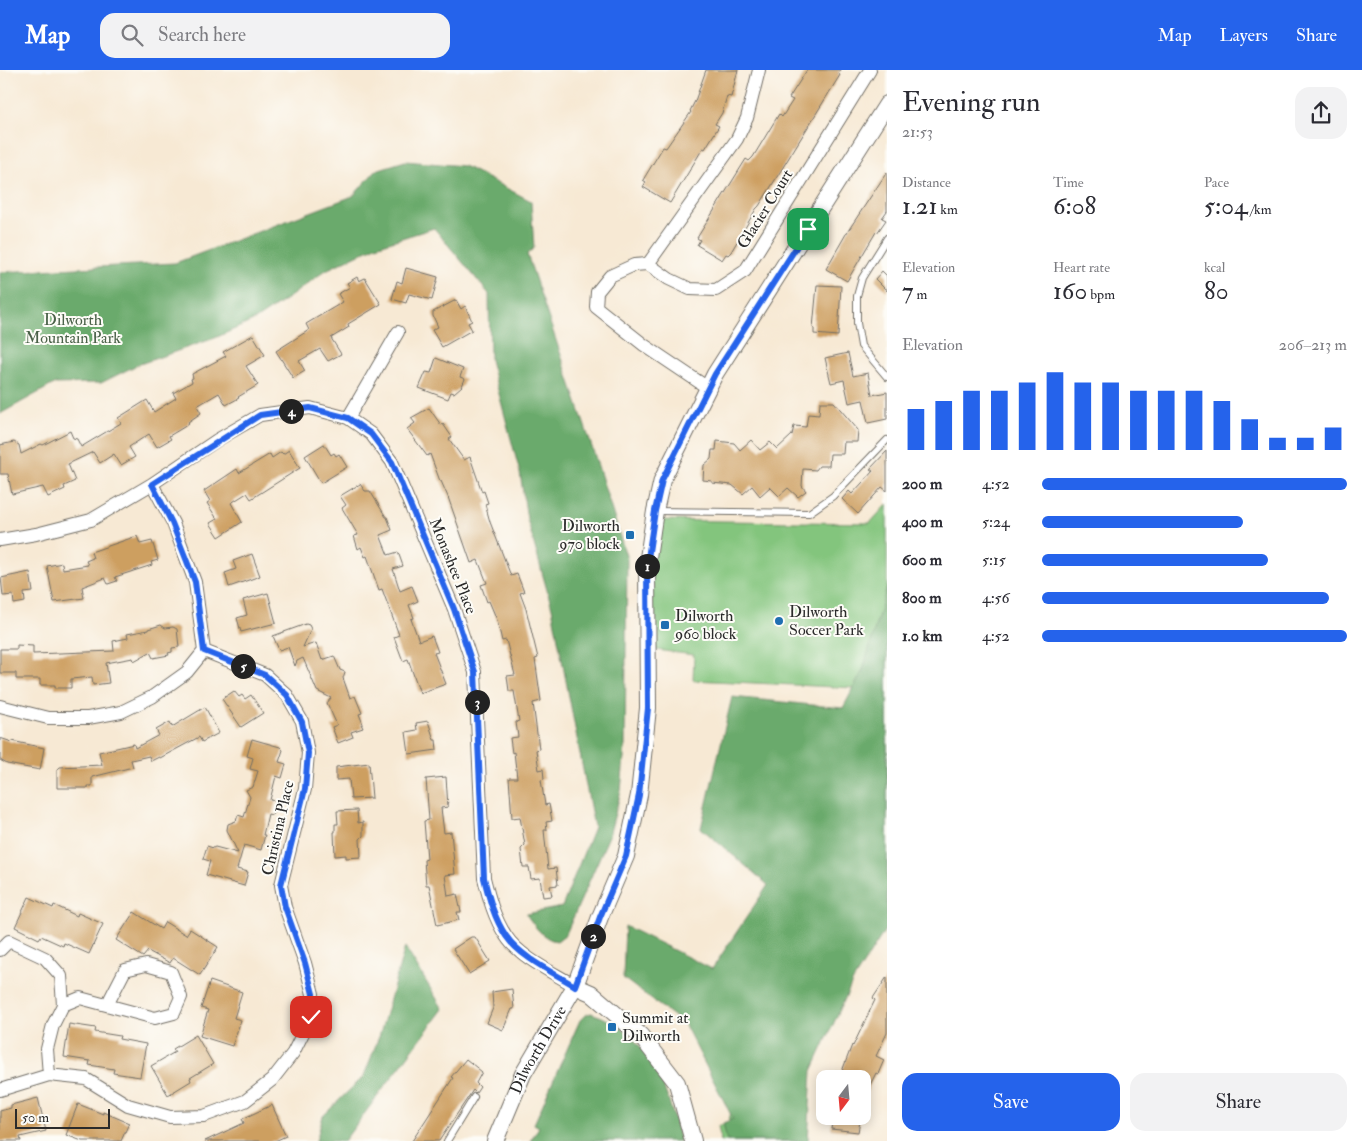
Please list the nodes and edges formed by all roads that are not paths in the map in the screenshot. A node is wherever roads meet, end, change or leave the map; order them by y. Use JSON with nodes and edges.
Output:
{"nodes":[{"id":1,"x":759,"y":70,"type":"edge"},
{"id":2,"x":870,"y":70,"type":"edge"},
{"id":3,"x":887,"y":104,"type":"edge"},
{"id":4,"x":887,"y":238,"type":"edge"},
{"id":5,"x":648,"y":264,"type":"junction"},
{"id":6,"x":398,"y":332,"type":"dead end"},
{"id":7,"x":887,"y":377,"type":"edge"},
{"id":8,"x":708,"y":388,"type":"junction"},
{"id":9,"x":348,"y":418,"type":"junction"},
{"id":10,"x":887,"y":440,"type":"edge"},
{"id":11,"x":152,"y":484,"type":"junction"},
{"id":12,"x":655,"y":511,"type":"junction"},
{"id":13,"x":0,"y":540,"type":"edge"},
{"id":14,"x":204,"y":651,"type":"junction"},
{"id":15,"x":0,"y":706,"type":"edge"},
{"id":16,"x":0,"y":950,"type":"edge"},
{"id":17,"x":575,"y":986,"type":"junction"},
{"id":18,"x":63,"y":1005,"type":"junction"},
{"id":19,"x":107,"y":1005,"type":"junction"},
{"id":20,"x":49,"y":1075,"type":"junction"},
{"id":21,"x":0,"y":1090,"type":"edge"},
{"id":22,"x":474,"y":1097,"type":"dead end"},
{"id":23,"x":447,"y":1141,"type":"edge"},
{"id":24,"x":495,"y":1141,"type":"edge"},
{"id":25,"x":693,"y":1141,"type":"edge"}],
"edges":[{"from":1,"to":5,"type":"street"},
{"from":2,"to":5,"type":"street","name":"Glacier Court"},
{"from":3,"to":8,"type":"street","name":"Dilworth Drive"},
{"from":4,"to":7,"type":"lane"},
{"from":5,"to":8,"type":"street"},
{"from":6,"to":9,"type":"street"},
{"from":8,"to":12,"type":"street","name":"Dilworth Drive"},
{"from":9,"to":11,"type":"street","name":"Monashee Place"},
{"from":9,"to":17,"type":"street","name":"Monashee Place"},
{"from":10,"to":12,"type":"lane"},
{"from":11,"to":13,"type":"street","name":"Monashee Place"},
{"from":11,"to":14,"type":"street"},
{"from":12,"to":17,"type":"street","name":"Dilworth Drive"},
{"from":14,"to":15,"type":"street"},
{"from":14,"to":20,"type":"street","name":"Christina Place"},
{"from":16,"to":18,"type":"street"},
{"from":17,"to":24,"type":"street","name":"Dilworth Drive"},
{"from":17,"to":25,"type":"street"},
{"from":18,"to":19,"type":"street"},
{"from":18,"to":20,"type":"street"},
{"from":19,"to":19,"type":"street"},
{"from":20,"to":21,"type":"street","name":"Christina Place"},
{"from":22,"to":23,"type":"lane"}]}
